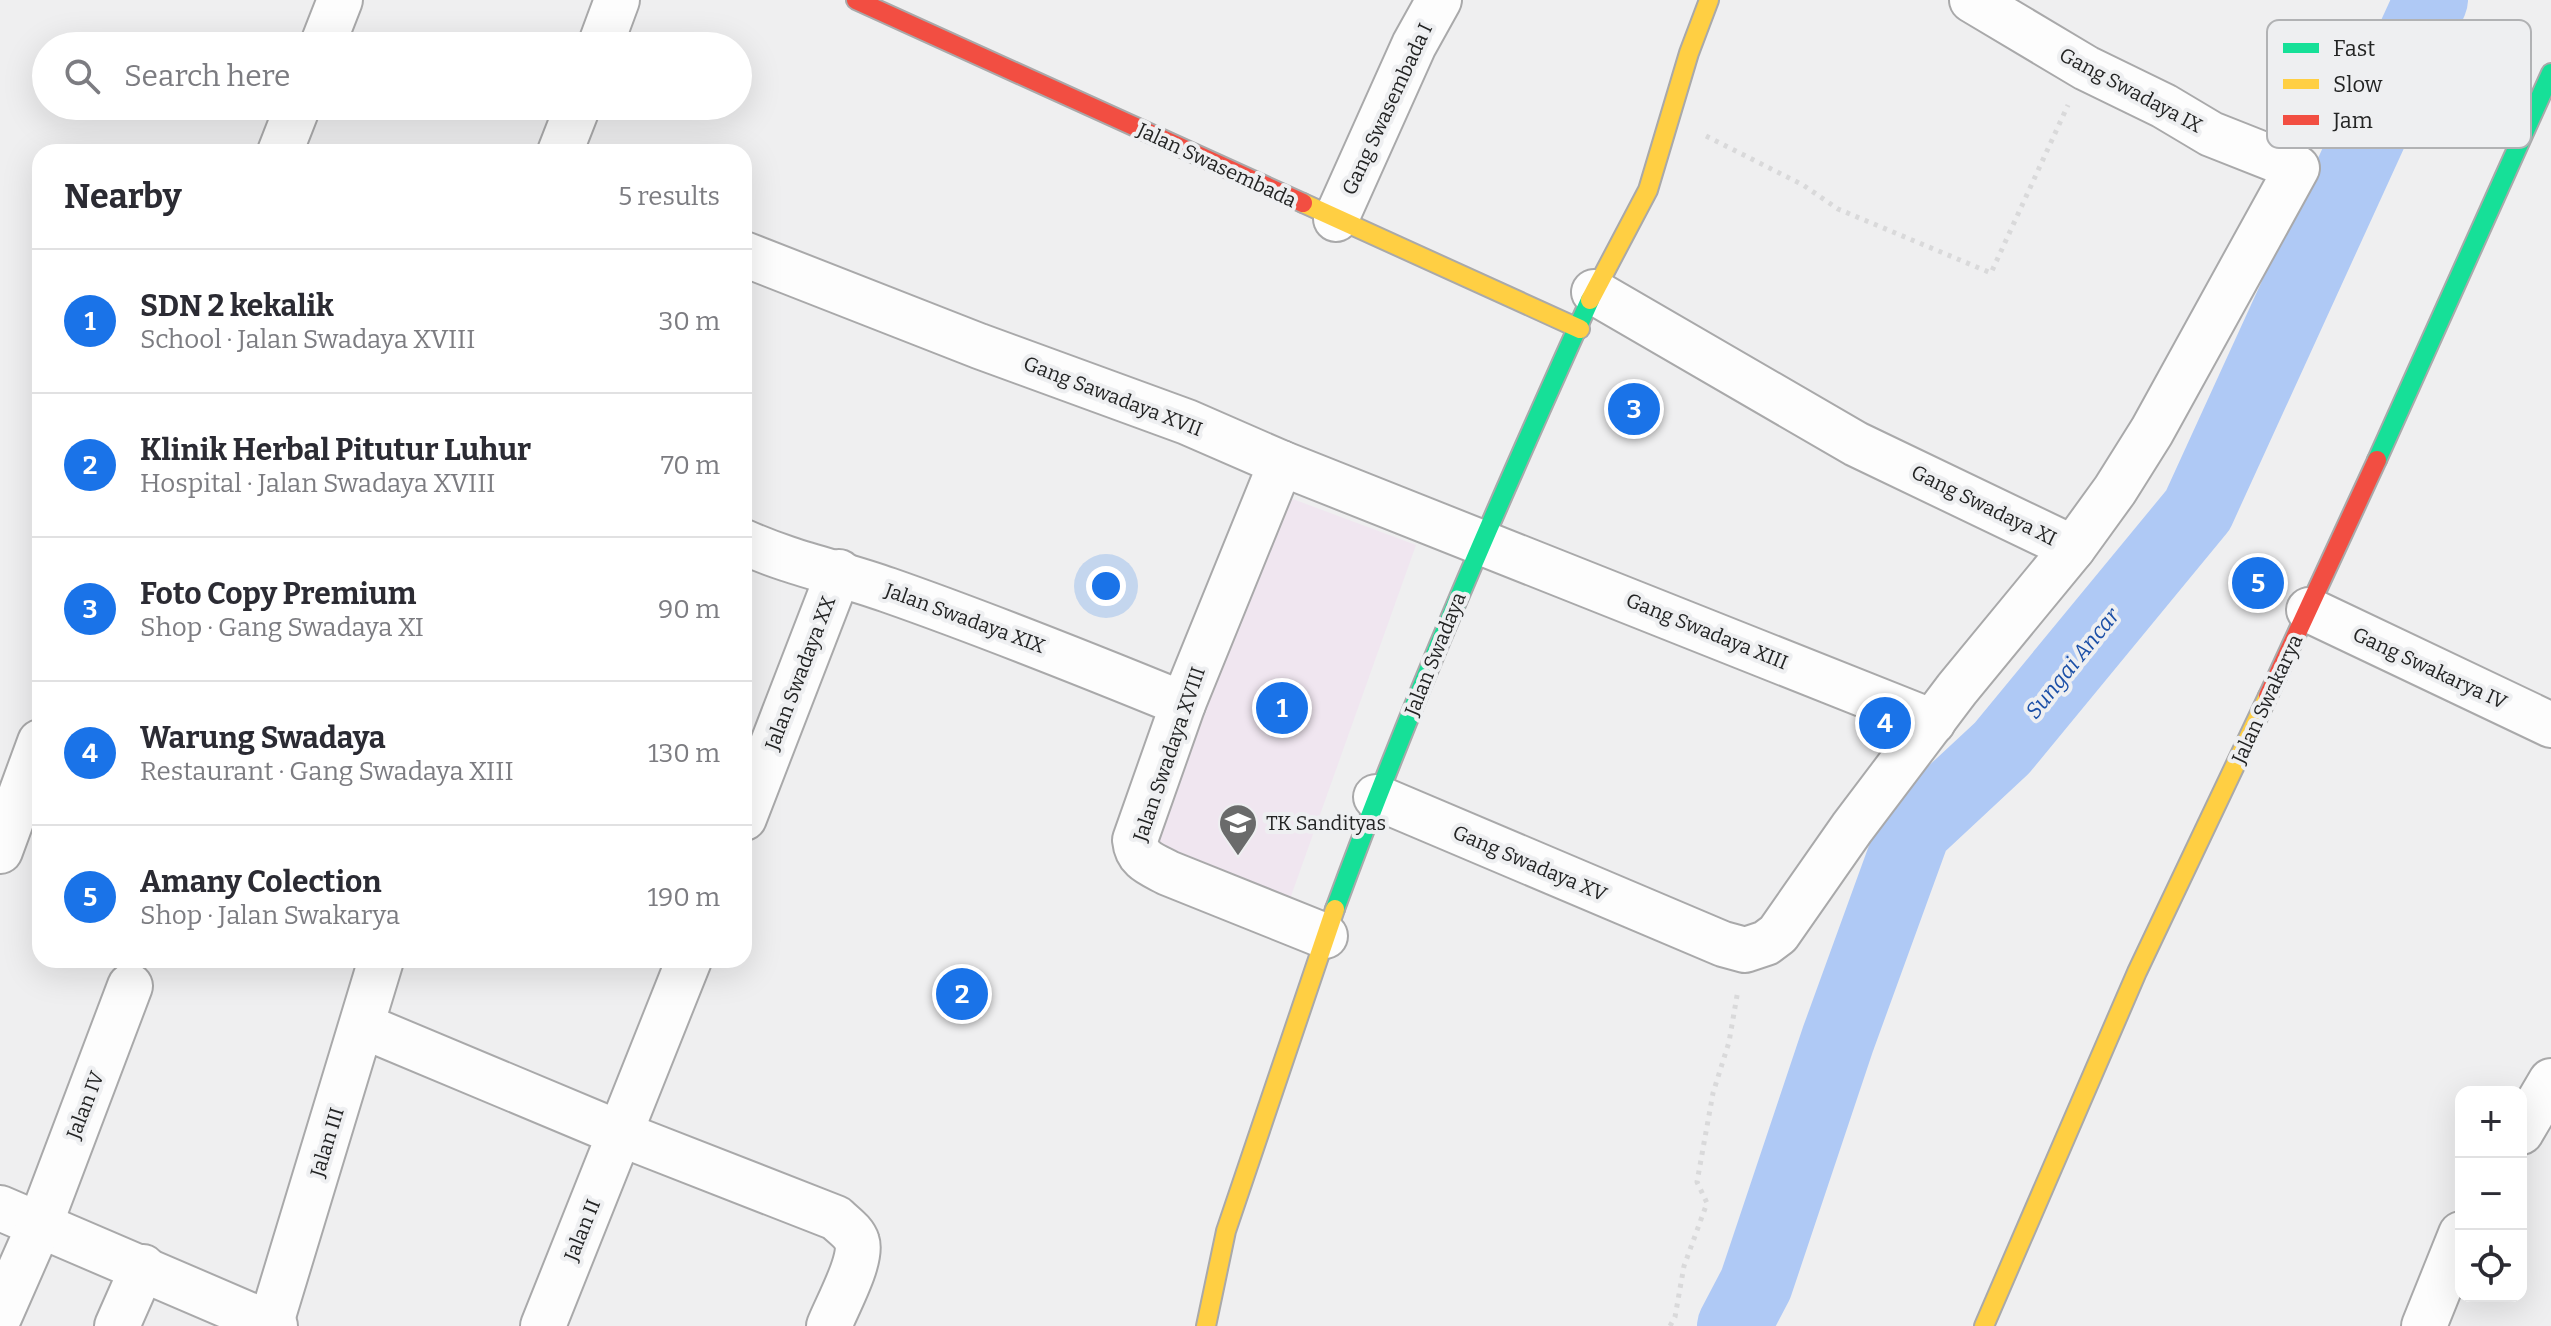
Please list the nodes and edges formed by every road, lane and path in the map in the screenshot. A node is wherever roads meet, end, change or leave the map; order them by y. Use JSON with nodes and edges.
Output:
{"nodes":[{"id":1,"x":340,"y":0,"type":"edge"},
{"id":2,"x":617,"y":0,"type":"edge"},
{"id":3,"x":856,"y":0,"type":"edge"},
{"id":4,"x":1439,"y":0,"type":"edge"},
{"id":5,"x":1709,"y":0,"type":"edge"},
{"id":6,"x":1972,"y":0,"type":"edge"},
{"id":7,"x":2035,"y":16,"type":"edge"},
{"id":8,"x":327,"y":32,"type":"edge"},
{"id":9,"x":605,"y":32,"type":"edge"},
{"id":10,"x":2086,"y":68,"type":"junction"},
{"id":11,"x":2551,"y":73,"type":"edge"},
{"id":12,"x":2531,"y":117,"type":"edge"},
{"id":13,"x":1670,"y":118,"type":"junction"},
{"id":14,"x":293,"y":120,"type":"edge"},
{"id":15,"x":573,"y":120,"type":"edge"},
{"id":16,"x":283,"y":144,"type":"edge"},
{"id":17,"x":563,"y":144,"type":"edge"},
{"id":18,"x":2517,"y":148,"type":"edge"},
{"id":19,"x":2297,"y":168,"type":"joint"},
{"id":20,"x":1336,"y":219,"type":"junction"},
{"id":21,"x":752,"y":257,"type":"edge"},
{"id":22,"x":1587,"y":310,"type":"junction"},
{"id":23,"x":1281,"y":463,"type":"junction"},
{"id":24,"x":1481,"y":541,"type":"junction"},
{"id":25,"x":752,"y":546,"type":"edge"},
{"id":26,"x":2073,"y":548,"type":"junction"},
{"id":27,"x":839,"y":572,"type":"junction"},
{"id":28,"x":2309,"y":610,"type":"junction"},
{"id":29,"x":1183,"y":704,"type":"junction"},
{"id":30,"x":1933,"y":722,"type":"junction"},
{"id":31,"x":2551,"y":725,"type":"edge"},
{"id":32,"x":32,"y":764,"type":"edge"},
{"id":33,"x":752,"y":797,"type":"edge"},
{"id":34,"x":1376,"y":797,"type":"junction"},
{"id":35,"x":0,"y":851,"type":"edge"},
{"id":36,"x":1325,"y":936,"type":"junction"},
{"id":37,"x":1745,"y":950,"type":"junction"},
{"id":38,"x":379,"y":968,"type":"edge"},
{"id":39,"x":686,"y":968,"type":"edge"},
{"id":40,"x":130,"y":986,"type":"dead end"},
{"id":41,"x":363,"y":1026,"type":"junction"},
{"id":42,"x":2551,"y":1081,"type":"edge"},
{"id":43,"x":2527,"y":1122,"type":"edge"},
{"id":44,"x":621,"y":1134,"type":"junction"},
{"id":45,"x":0,"y":1208,"type":"edge"},
{"id":46,"x":40,"y":1224,"type":"junction"},
{"id":47,"x":2455,"y":1249,"type":"edge"},
{"id":48,"x":143,"y":1267,"type":"junction"},
{"id":49,"x":0,"y":1315,"type":"edge"},
{"id":50,"x":272,"y":1325,"type":"edge"},
{"id":51,"x":117,"y":1326,"type":"edge"},
{"id":52,"x":543,"y":1326,"type":"edge"},
{"id":53,"x":829,"y":1326,"type":"edge"},
{"id":54,"x":1206,"y":1326,"type":"edge"},
{"id":55,"x":1670,"y":1326,"type":"edge"},
{"id":56,"x":1984,"y":1326,"type":"edge"},
{"id":57,"x":2424,"y":1326,"type":"edge"}],
"edges":[{"from":1,"to":8,"type":"street"},
{"from":2,"to":9,"type":"street"},
{"from":3,"to":20,"type":"street","name":"Jalan Swasembada"},
{"from":4,"to":20,"type":"street","name":"Gang Swasembada I"},
{"from":5,"to":13,"type":"street","name":"Jalan Swadaya"},
{"from":6,"to":7,"type":"street","name":"Gang Swadaya IX"},
{"from":7,"to":10,"type":"street","name":"Gang Swadaya IX"},
{"from":10,"to":13,"type":"path"},
{"from":10,"to":19,"type":"street","name":"Gang Swadaya IX"},
{"from":11,"to":12,"type":"street","name":"Jalan Swakarya"},
{"from":13,"to":22,"type":"street","name":"Jalan Swadaya"},
{"from":14,"to":16,"type":"street"},
{"from":15,"to":17,"type":"street"},
{"from":18,"to":28,"type":"street","name":"Jalan Swakarya"},
{"from":19,"to":26,"type":"street","name":"Gang Swadaya XI"},
{"from":20,"to":22,"type":"street","name":"Jalan Swasembada"},
{"from":21,"to":23,"type":"street","name":"Gang Sawadaya XVII"},
{"from":22,"to":24,"type":"street","name":"Jalan Swadaya"},
{"from":22,"to":26,"type":"street","name":"Gang Swadaya XI"},
{"from":23,"to":24,"type":"street","name":"Gang Sawadaya XVII"},
{"from":23,"to":29,"type":"street","name":"Jalan Swadaya XVIII"},
{"from":24,"to":30,"type":"street","name":"Gang Swadaya XIII"},
{"from":24,"to":34,"type":"street","name":"Jalan Swadaya"},
{"from":25,"to":27,"type":"street","name":"Jalan Swadaya XIX"},
{"from":26,"to":30,"type":"street"},
{"from":27,"to":29,"type":"street","name":"Jalan Swadaya XIX"},
{"from":27,"to":33,"type":"street","name":"Jalan Swadaya XX"},
{"from":28,"to":31,"type":"street","name":"Gang Swakarya IV"},
{"from":28,"to":56,"type":"street","name":"Jalan Swakarya"},
{"from":29,"to":36,"type":"street","name":"Jalan Swadaya XVIII"},
{"from":30,"to":37,"type":"street"},
{"from":32,"to":35,"type":"street"},
{"from":34,"to":36,"type":"street","name":"Jalan Swadaya"},
{"from":34,"to":37,"type":"street","name":"Gang Swadaya XV"},
{"from":36,"to":54,"type":"street","name":"Jalan Swadaya"},
{"from":37,"to":55,"type":"path"},
{"from":38,"to":41,"type":"street","name":"Jalan III"},
{"from":39,"to":44,"type":"street"},
{"from":40,"to":46,"type":"street","name":"Jalan IV"},
{"from":41,"to":44,"type":"street"},
{"from":41,"to":50,"type":"street","name":"Jalan III"},
{"from":42,"to":43,"type":"street"},
{"from":44,"to":52,"type":"street","name":"Jalan II"},
{"from":44,"to":53,"type":"street"},
{"from":45,"to":46,"type":"street"},
{"from":46,"to":48,"type":"street"},
{"from":46,"to":49,"type":"street","name":"Jalan IV"},
{"from":47,"to":57,"type":"street"},
{"from":48,"to":50,"type":"street"},
{"from":48,"to":51,"type":"street"}]}
